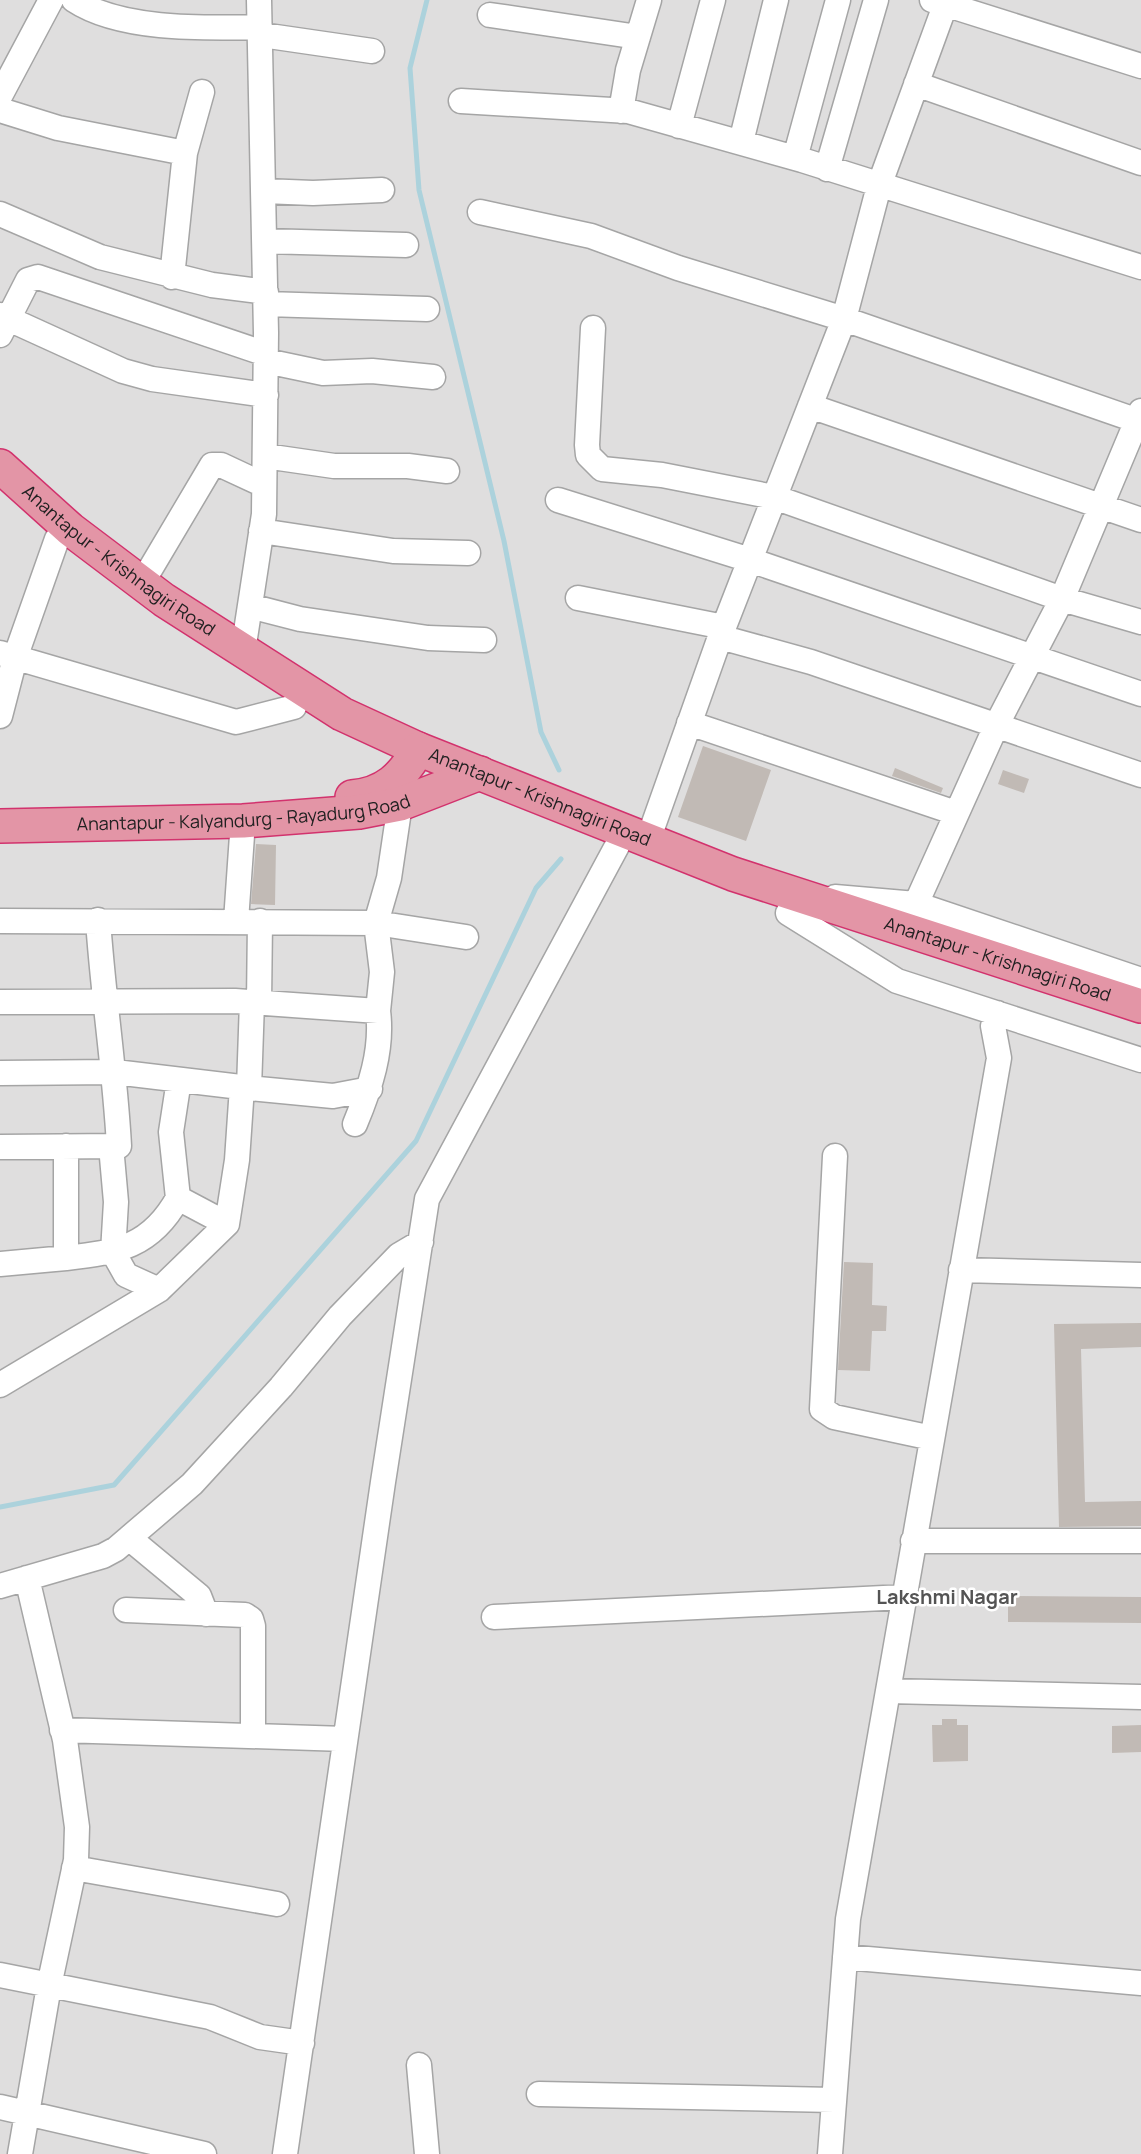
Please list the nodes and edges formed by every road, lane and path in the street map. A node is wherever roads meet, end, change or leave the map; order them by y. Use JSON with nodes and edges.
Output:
{"nodes":[{"id":1,"x":51,"y":0,"type":"edge"},
{"id":2,"x":74,"y":0,"type":"edge"},
{"id":3,"x":259,"y":0,"type":"edge"},
{"id":4,"x":649,"y":0,"type":"edge"},
{"id":5,"x":776,"y":0,"type":"edge"},
{"id":6,"x":838,"y":0,"type":"edge"},
{"id":7,"x":876,"y":0,"type":"edge"},
{"id":8,"x":710,"y":1,"type":"edge"},
{"id":9,"x":942,"y":1,"type":"edge"},
{"id":10,"x":489,"y":15,"type":"dead end"},
{"id":11,"x":261,"y":31,"type":"junction"},
{"id":12,"x":638,"y":37,"type":"junction"},
{"id":13,"x":372,"y":51,"type":"dead end"},
{"id":14,"x":1141,"y":66,"type":"edge"},
{"id":15,"x":916,"y":84,"type":"junction"},
{"id":16,"x":202,"y":92,"type":"dead end"},
{"id":17,"x":0,"y":96,"type":"edge"},
{"id":18,"x":461,"y":101,"type":"dead end"},
{"id":19,"x":0,"y":110,"type":"edge"},
{"id":20,"x":621,"y":111,"type":"junction"},
{"id":21,"x":679,"y":126,"type":"junction"},
{"id":22,"x":741,"y":142,"type":"junction"},
{"id":23,"x":185,"y":153,"type":"junction"},
{"id":24,"x":795,"y":158,"type":"junction"},
{"id":25,"x":1141,"y":163,"type":"edge"},
{"id":26,"x":827,"y":169,"type":"junction"},
{"id":27,"x":879,"y":186,"type":"junction"},
{"id":28,"x":382,"y":190,"type":"dead end"},
{"id":29,"x":264,"y":191,"type":"junction"},
{"id":30,"x":480,"y":212,"type":"dead end"},
{"id":31,"x":0,"y":214,"type":"edge"},
{"id":32,"x":265,"y":241,"type":"junction"},
{"id":33,"x":406,"y":245,"type":"dead end"},
{"id":34,"x":1141,"y":267,"type":"edge"},
{"id":35,"x":172,"y":277,"type":"junction"},
{"id":36,"x":266,"y":298,"type":"junction"},
{"id":37,"x":427,"y":309,"type":"dead end"},
{"id":38,"x":844,"y":319,"type":"junction"},
{"id":39,"x":2,"y":324,"type":"edge"},
{"id":40,"x":593,"y":328,"type":"dead end"},
{"id":41,"x":266,"y":357,"type":"junction"},
{"id":42,"x":433,"y":377,"type":"dead end"},
{"id":43,"x":266,"y":395,"type":"junction"},
{"id":44,"x":810,"y":406,"type":"junction"},
{"id":45,"x":1140,"y":418,"type":"edge"},
{"id":46,"x":265,"y":456,"type":"junction"},
{"id":47,"x":0,"y":466,"type":"edge"},
{"id":48,"x":447,"y":471,"type":"dead end"},
{"id":49,"x":264,"y":485,"type":"junction"},
{"id":50,"x":0,"y":492,"type":"edge"},
{"id":51,"x":774,"y":497,"type":"junction"},
{"id":52,"x":558,"y":500,"type":"dead end"},
{"id":53,"x":1101,"y":507,"type":"junction"},
{"id":54,"x":1141,"y":520,"type":"edge"},
{"id":55,"x":261,"y":531,"type":"junction"},
{"id":56,"x":57,"y":539,"type":"junction"},
{"id":57,"x":468,"y":553,"type":"dead end"},
{"id":58,"x":750,"y":560,"type":"junction"},
{"id":59,"x":142,"y":583,"type":"junction"},
{"id":60,"x":578,"y":598,"type":"dead end"},
{"id":61,"x":1062,"y":599,"type":"junction"},
{"id":62,"x":250,"y":606,"type":"junction"},
{"id":63,"x":1141,"y":622,"type":"edge"},
{"id":64,"x":722,"y":632,"type":"junction"},
{"id":65,"x":484,"y":640,"type":"dead end"},
{"id":66,"x":243,"y":651,"type":"junction"},
{"id":67,"x":8,"y":656,"type":"edge"},
{"id":68,"x":1031,"y":658,"type":"junction"},
{"id":69,"x":1141,"y":694,"type":"edge"},
{"id":70,"x":294,"y":707,"type":"junction"},
{"id":71,"x":0,"y":716,"type":"edge"},
{"id":72,"x":689,"y":723,"type":"junction"},
{"id":73,"x":997,"y":724,"type":"junction"},
{"id":74,"x":414,"y":757,"type":"junction"},
{"id":75,"x":1141,"y":775,"type":"edge"},
{"id":76,"x":467,"y":778,"type":"junction"},
{"id":77,"x":400,"y":804,"type":"junction"},
{"id":78,"x":0,"y":810,"type":"edge"},
{"id":79,"x":956,"y":813,"type":"junction"},
{"id":80,"x":243,"y":821,"type":"junction"},
{"id":81,"x":0,"y":826,"type":"edge"},
{"id":82,"x":648,"y":840,"type":"junction"},
{"id":83,"x":617,"y":846,"type":"junction"},
{"id":84,"x":792,"y":904,"type":"junction"},
{"id":85,"x":916,"y":904,"type":"junction"},
{"id":86,"x":99,"y":920,"type":"junction"},
{"id":87,"x":0,"y":921,"type":"edge"},
{"id":88,"x":236,"y":921,"type":"junction"},
{"id":89,"x":260,"y":921,"type":"junction"},
{"id":90,"x":376,"y":923,"type":"junction"},
{"id":91,"x":466,"y":937,"type":"dead end"},
{"id":92,"x":104,"y":1000,"type":"junction"},
{"id":93,"x":0,"y":1002,"type":"edge"},
{"id":94,"x":256,"y":1002,"type":"junction"},
{"id":95,"x":1136,"y":1007,"type":"edge"},
{"id":96,"x":378,"y":1011,"type":"junction"},
{"id":97,"x":996,"y":1013,"type":"junction"},
{"id":98,"x":1141,"y":1060,"type":"edge"},
{"id":99,"x":115,"y":1072,"type":"junction"},
{"id":100,"x":0,"y":1073,"type":"edge"},
{"id":101,"x":179,"y":1080,"type":"junction"},
{"id":102,"x":246,"y":1088,"type":"junction"},
{"id":103,"x":370,"y":1089,"type":"junction"},
{"id":104,"x":355,"y":1124,"type":"dead end"},
{"id":105,"x":66,"y":1146,"type":"junction"},
{"id":106,"x":111,"y":1146,"type":"junction"},
{"id":107,"x":0,"y":1147,"type":"edge"},
{"id":108,"x":835,"y":1156,"type":"dead end"},
{"id":109,"x":178,"y":1198,"type":"junction"},
{"id":110,"x":227,"y":1224,"type":"junction"},
{"id":111,"x":421,"y":1242,"type":"junction"},
{"id":112,"x":113,"y":1252,"type":"junction"},
{"id":113,"x":66,"y":1258,"type":"junction"},
{"id":114,"x":0,"y":1264,"type":"edge"},
{"id":115,"x":961,"y":1270,"type":"junction"},
{"id":116,"x":1141,"y":1275,"type":"edge"},
{"id":117,"x":159,"y":1290,"type":"junction"},
{"id":118,"x":0,"y":1385,"type":"edge"},
{"id":119,"x":932,"y":1438,"type":"junction"},
{"id":120,"x":129,"y":1538,"type":"junction"},
{"id":121,"x":914,"y":1541,"type":"junction"},
{"id":122,"x":1141,"y":1541,"type":"edge"},
{"id":123,"x":27,"y":1578,"type":"junction"},
{"id":124,"x":0,"y":1586,"type":"edge"},
{"id":125,"x":904,"y":1597,"type":"junction"},
{"id":126,"x":126,"y":1611,"type":"dead end"},
{"id":127,"x":206,"y":1614,"type":"junction"},
{"id":128,"x":494,"y":1617,"type":"dead end"},
{"id":129,"x":888,"y":1691,"type":"junction"},
{"id":130,"x":1141,"y":1698,"type":"edge"},
{"id":131,"x":63,"y":1730,"type":"junction"},
{"id":132,"x":253,"y":1736,"type":"junction"},
{"id":133,"x":345,"y":1739,"type":"junction"},
{"id":134,"x":74,"y":1868,"type":"junction"},
{"id":135,"x":277,"y":1904,"type":"dead end"},
{"id":136,"x":845,"y":1957,"type":"junction"},
{"id":137,"x":0,"y":1975,"type":"edge"},
{"id":138,"x":1141,"y":1983,"type":"edge"},
{"id":139,"x":49,"y":1986,"type":"junction"},
{"id":140,"x":302,"y":2043,"type":"junction"},
{"id":141,"x":419,"y":2065,"type":"dead end"},
{"id":142,"x":539,"y":2094,"type":"dead end"},
{"id":143,"x":834,"y":2100,"type":"junction"},
{"id":144,"x":0,"y":2107,"type":"edge"},
{"id":145,"x":25,"y":2113,"type":"junction"},
{"id":146,"x":20,"y":2154,"type":"edge"},
{"id":147,"x":204,"y":2154,"type":"edge"},
{"id":148,"x":285,"y":2154,"type":"edge"},
{"id":149,"x":427,"y":2154,"type":"edge"},
{"id":150,"x":830,"y":2154,"type":"edge"}],
"edges":[{"from":1,"to":17,"type":"street"},
{"from":2,"to":11,"type":"street"},
{"from":3,"to":11,"type":"street"},
{"from":4,"to":12,"type":"street"},
{"from":5,"to":22,"type":"street"},
{"from":6,"to":24,"type":"street"},
{"from":7,"to":26,"type":"street"},
{"from":8,"to":21,"type":"street"},
{"from":9,"to":14,"type":"street"},
{"from":9,"to":15,"type":"street"},
{"from":10,"to":12,"type":"street"},
{"from":11,"to":13,"type":"street"},
{"from":11,"to":29,"type":"street"},
{"from":12,"to":20,"type":"street"},
{"from":15,"to":25,"type":"street"},
{"from":15,"to":27,"type":"street"},
{"from":16,"to":23,"type":"street"},
{"from":18,"to":20,"type":"street"},
{"from":19,"to":23,"type":"street"},
{"from":20,"to":21,"type":"street"},
{"from":21,"to":22,"type":"street"},
{"from":22,"to":24,"type":"street"},
{"from":23,"to":35,"type":"street"},
{"from":24,"to":26,"type":"street"},
{"from":26,"to":27,"type":"street"},
{"from":27,"to":34,"type":"street"},
{"from":27,"to":38,"type":"street"},
{"from":28,"to":29,"type":"street"},
{"from":29,"to":32,"type":"street"},
{"from":30,"to":38,"type":"street"},
{"from":31,"to":35,"type":"street"},
{"from":32,"to":33,"type":"street"},
{"from":32,"to":36,"type":"street"},
{"from":35,"to":36,"type":"street"},
{"from":36,"to":37,"type":"street"},
{"from":36,"to":41,"type":"street"},
{"from":38,"to":44,"type":"street"},
{"from":38,"to":45,"type":"street"},
{"from":39,"to":41,"type":"street"},
{"from":39,"to":43,"type":"street"},
{"from":40,"to":51,"type":"street"},
{"from":41,"to":42,"type":"street"},
{"from":41,"to":43,"type":"street"},
{"from":43,"to":46,"type":"street"},
{"from":44,"to":51,"type":"street"},
{"from":44,"to":53,"type":"street"},
{"from":45,"to":53,"type":"street"},
{"from":46,"to":48,"type":"street"},
{"from":46,"to":49,"type":"street"},
{"from":47,"to":59,"type":"highway","name":"Anantapur - Krishnagiri Road"},
{"from":49,"to":55,"type":"street"},
{"from":49,"to":59,"type":"street"},
{"from":50,"to":56,"type":"highway","name":"Anantapur - Krishnagiri Road"},
{"from":51,"to":58,"type":"street"},
{"from":51,"to":61,"type":"street"},
{"from":52,"to":58,"type":"street"},
{"from":53,"to":54,"type":"street"},
{"from":53,"to":61,"type":"street"},
{"from":55,"to":57,"type":"street"},
{"from":55,"to":62,"type":"street"},
{"from":56,"to":67,"type":"street"},
{"from":56,"to":70,"type":"highway","name":"Anantapur - Krishnagiri Road"},
{"from":58,"to":64,"type":"street"},
{"from":58,"to":68,"type":"street"},
{"from":59,"to":66,"type":"highway","name":"Anantapur - Krishnagiri Road"},
{"from":60,"to":64,"type":"street"},
{"from":61,"to":63,"type":"street"},
{"from":61,"to":68,"type":"street"},
{"from":62,"to":65,"type":"street"},
{"from":62,"to":66,"type":"street"},
{"from":64,"to":72,"type":"street"},
{"from":64,"to":73,"type":"street"},
{"from":66,"to":74,"type":"highway","name":"Anantapur - Krishnagiri Road"},
{"from":67,"to":70,"type":"street"},
{"from":67,"to":71,"type":"street"},
{"from":68,"to":69,"type":"street"},
{"from":68,"to":73,"type":"street"},
{"from":70,"to":74,"type":"highway","name":"Anantapur - Krishnagiri Road"},
{"from":72,"to":79,"type":"street"},
{"from":72,"to":82,"type":"street"},
{"from":73,"to":75,"type":"street"},
{"from":73,"to":79,"type":"street"},
{"from":74,"to":76,"type":"highway","name":"Anantapur - Krishnagiri Road"},
{"from":74,"to":78,"type":"highway","name":"Anantapur - Kalyandurg - Rayadurg Road"},
{"from":76,"to":77,"type":"highway","name":"Anantapur - Kalyandurg - Rayadurg Road"},
{"from":76,"to":82,"type":"highway","name":"Anantapur - Krishnagiri Road"},
{"from":76,"to":83,"type":"highway","name":"Anantapur - Krishnagiri Road"},
{"from":77,"to":80,"type":"highway","name":"Anantapur - Kalyandurg - Rayadurg Road"},
{"from":77,"to":90,"type":"street"},
{"from":79,"to":85,"type":"street"},
{"from":80,"to":81,"type":"highway","name":"Anantapur - Kalyandurg - Rayadurg Road"},
{"from":80,"to":88,"type":"street"},
{"from":82,"to":84,"type":"highway","name":"Anantapur - Krishnagiri Road"},
{"from":83,"to":84,"type":"highway","name":"Anantapur - Krishnagiri Road"},
{"from":83,"to":111,"type":"street"},
{"from":84,"to":85,"type":"street"},
{"from":84,"to":95,"type":"highway","name":"Anantapur - Krishnagiri Road"},
{"from":84,"to":97,"type":"street"},
{"from":85,"to":95,"type":"street"},
{"from":86,"to":87,"type":"street"},
{"from":86,"to":88,"type":"street"},
{"from":86,"to":92,"type":"street"},
{"from":88,"to":89,"type":"street"},
{"from":89,"to":90,"type":"street"},
{"from":89,"to":94,"type":"street"},
{"from":90,"to":91,"type":"street"},
{"from":90,"to":96,"type":"street"},
{"from":92,"to":93,"type":"street"},
{"from":92,"to":94,"type":"street"},
{"from":92,"to":99,"type":"street"},
{"from":94,"to":96,"type":"street"},
{"from":94,"to":102,"type":"street"},
{"from":96,"to":103,"type":"street"},
{"from":97,"to":98,"type":"street"},
{"from":97,"to":115,"type":"street"},
{"from":99,"to":100,"type":"street"},
{"from":99,"to":101,"type":"street"},
{"from":99,"to":106,"type":"street"},
{"from":101,"to":102,"type":"street"},
{"from":101,"to":109,"type":"street"},
{"from":102,"to":103,"type":"street"},
{"from":102,"to":110,"type":"street"},
{"from":103,"to":104,"type":"street"},
{"from":105,"to":106,"type":"street"},
{"from":105,"to":107,"type":"street"},
{"from":105,"to":113,"type":"street"},
{"from":106,"to":112,"type":"street"},
{"from":108,"to":119,"type":"street"},
{"from":109,"to":110,"type":"street"},
{"from":109,"to":112,"type":"street"},
{"from":110,"to":117,"type":"street"},
{"from":111,"to":120,"type":"street"},
{"from":111,"to":133,"type":"street"},
{"from":112,"to":113,"type":"street"},
{"from":112,"to":117,"type":"street"},
{"from":113,"to":114,"type":"street"},
{"from":115,"to":116,"type":"street"},
{"from":115,"to":119,"type":"street"},
{"from":117,"to":118,"type":"street"},
{"from":119,"to":121,"type":"street"},
{"from":120,"to":123,"type":"street"},
{"from":120,"to":127,"type":"street"},
{"from":121,"to":122,"type":"street"},
{"from":121,"to":125,"type":"street"},
{"from":123,"to":124,"type":"street"},
{"from":123,"to":131,"type":"street"},
{"from":125,"to":128,"type":"street"},
{"from":125,"to":129,"type":"street"},
{"from":126,"to":127,"type":"street"},
{"from":127,"to":132,"type":"street"},
{"from":129,"to":130,"type":"street"},
{"from":129,"to":136,"type":"street"},
{"from":131,"to":132,"type":"street"},
{"from":131,"to":134,"type":"street"},
{"from":132,"to":133,"type":"street"},
{"from":133,"to":140,"type":"street"},
{"from":134,"to":135,"type":"street"},
{"from":134,"to":139,"type":"street"},
{"from":136,"to":138,"type":"street"},
{"from":136,"to":143,"type":"street"},
{"from":137,"to":139,"type":"street"},
{"from":139,"to":140,"type":"street"},
{"from":139,"to":145,"type":"street"},
{"from":140,"to":148,"type":"street"},
{"from":141,"to":149,"type":"street"},
{"from":142,"to":143,"type":"street"},
{"from":143,"to":150,"type":"street"},
{"from":144,"to":145,"type":"street"},
{"from":145,"to":146,"type":"street"},
{"from":145,"to":147,"type":"street"}]}
